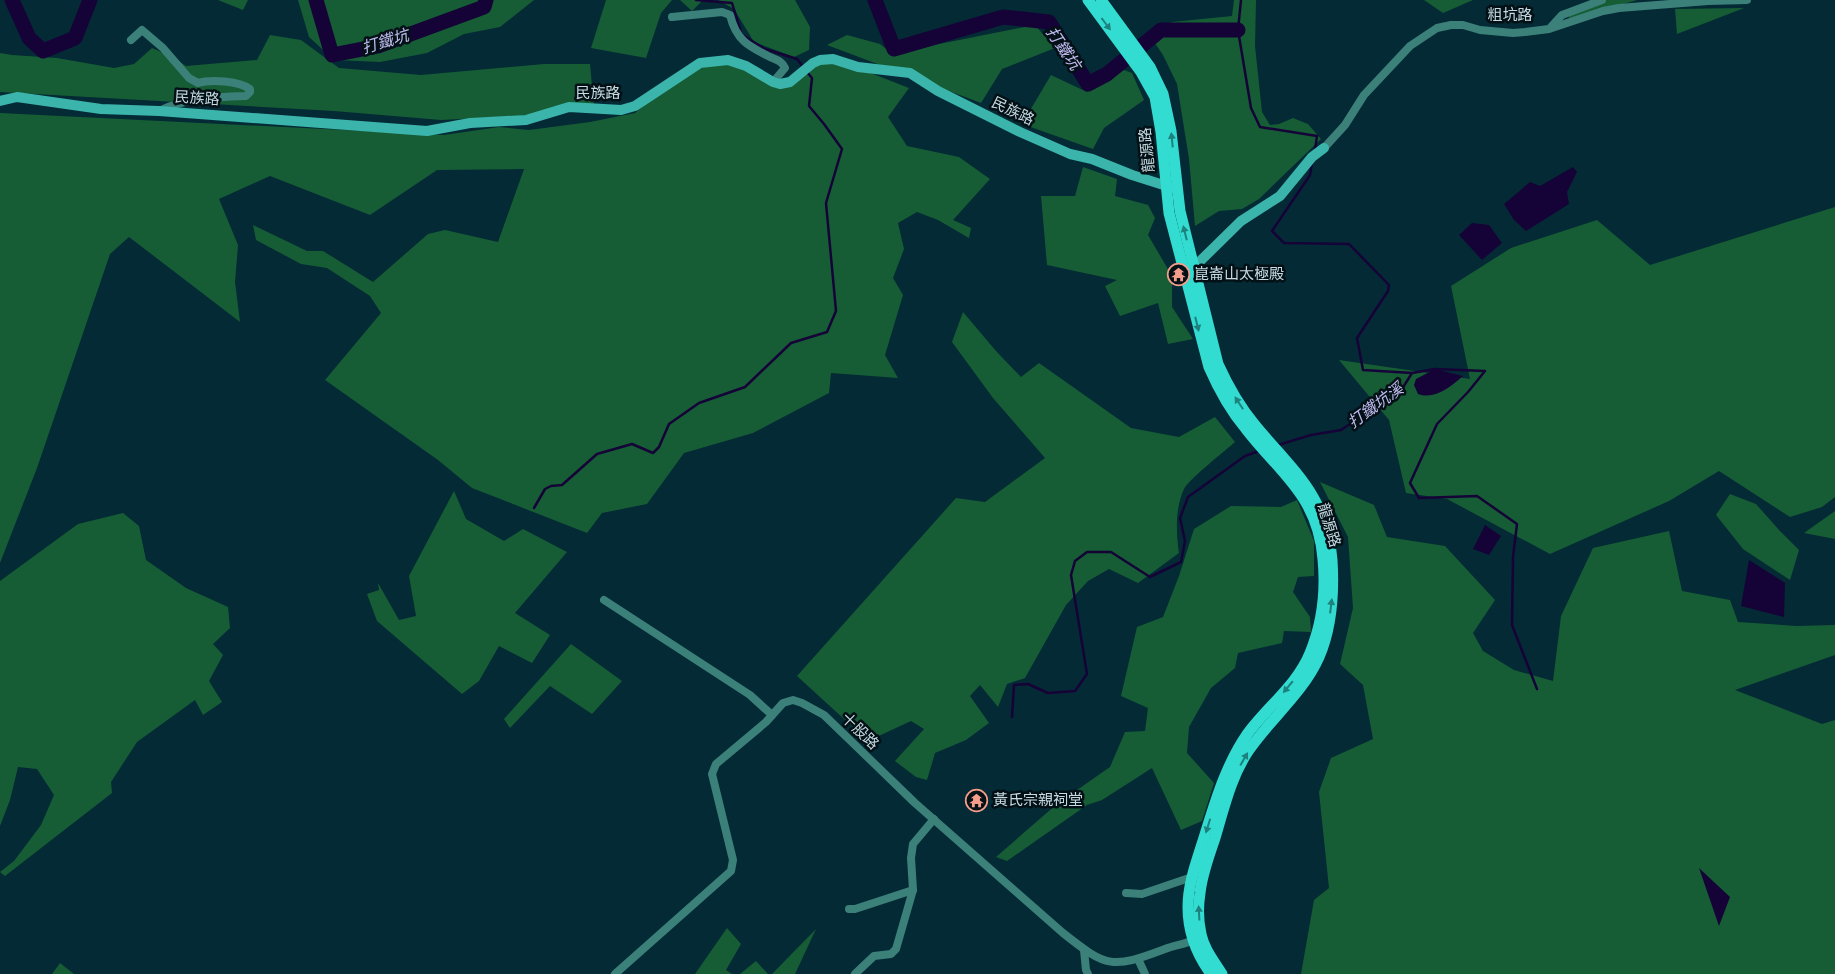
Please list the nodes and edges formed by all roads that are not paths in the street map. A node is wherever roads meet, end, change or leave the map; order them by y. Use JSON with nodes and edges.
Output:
{"nodes":[{"id":1,"x":1088,"y":0,"type":"edge"},
{"id":2,"x":1101,"y":0,"type":"edge"},
{"id":3,"x":1602,"y":0,"type":"edge"},
{"id":4,"x":1747,"y":0,"type":"edge"},
{"id":5,"x":672,"y":16,"type":"dead end"},
{"id":6,"x":1549,"y":29,"type":"junction"},
{"id":7,"x":131,"y":40,"type":"dead end"},
{"id":8,"x":1129,"y":46,"type":"junction"},
{"id":9,"x":773,"y":82,"type":"junction"},
{"id":10,"x":0,"y":101,"type":"edge"},
{"id":11,"x":159,"y":111,"type":"junction"},
{"id":12,"x":1324,"y":148,"type":"joint"},
{"id":13,"x":1171,"y":187,"type":"junction"},
{"id":14,"x":1194,"y":268,"type":"junction"},
{"id":15,"x":1185,"y":276,"type":"junction"},
{"id":16,"x":1269,"y":448,"type":"junction"},
{"id":17,"x":604,"y":600,"type":"dead end"},
{"id":18,"x":772,"y":715,"type":"junction"},
{"id":19,"x":934,"y":819,"type":"junction"},
{"id":20,"x":1192,"y":877,"type":"junction"},
{"id":21,"x":913,"y":890,"type":"junction"},
{"id":22,"x":1126,"y":893,"type":"dead end"},
{"id":23,"x":849,"y":910,"type":"dead end"},
{"id":24,"x":1197,"y":938,"type":"junction"},
{"id":25,"x":1084,"y":950,"type":"junction"},
{"id":26,"x":1138,"y":959,"type":"junction"},
{"id":27,"x":615,"y":974,"type":"edge"},
{"id":28,"x":855,"y":974,"type":"edge"},
{"id":29,"x":1088,"y":974,"type":"edge"},
{"id":30,"x":1146,"y":974,"type":"edge"},
{"id":31,"x":1211,"y":974,"type":"edge"},
{"id":32,"x":1222,"y":974,"type":"edge"}],
"edges":[{"from":1,"to":8,"type":"main road","one_way":true},
{"from":2,"to":8,"type":"main road"},
{"from":3,"to":6,"type":"street"},
{"from":4,"to":6,"type":"street","name":"粗坑路"},
{"from":5,"to":9,"type":"street"},
{"from":6,"to":12,"type":"street","name":"粗坑路"},
{"from":7,"to":11,"type":"street"},
{"from":8,"to":13,"type":"main road","name":"龍源路"},
{"from":9,"to":11,"type":"street","name":"民族路"},
{"from":9,"to":13,"type":"street","name":"民族路"},
{"from":10,"to":11,"type":"street","name":"民族路"},
{"from":12,"to":14,"type":"street"},
{"from":14,"to":13,"type":"main road","one_way":true},
{"from":13,"to":15,"type":"main road","name":"龍源路"},
{"from":14,"to":15,"type":"street"},
{"from":16,"to":14,"type":"main road","one_way":true},
{"from":15,"to":16,"type":"main road","name":"龍源路","one_way":true},
{"from":16,"to":20,"type":"main road","name":"龍源路","one_way":true},
{"from":24,"to":16,"type":"main road","one_way":true},
{"from":17,"to":18,"type":"street"},
{"from":18,"to":19,"type":"street","name":"十股路"},
{"from":18,"to":27,"type":"street","name":"十股路"},
{"from":19,"to":21,"type":"street"},
{"from":19,"to":25,"type":"street","name":"十股路"},
{"from":20,"to":22,"type":"street"},
{"from":20,"to":24,"type":"main road","name":"龍源路"},
{"from":21,"to":23,"type":"street"},
{"from":21,"to":28,"type":"street"},
{"from":24,"to":26,"type":"street","name":"十股路"},
{"from":24,"to":31,"type":"main road","name":"龍源路"},
{"from":24,"to":32,"type":"main road"},
{"from":25,"to":26,"type":"street","name":"十股路"},
{"from":25,"to":29,"type":"street"},
{"from":26,"to":30,"type":"street"}]}
